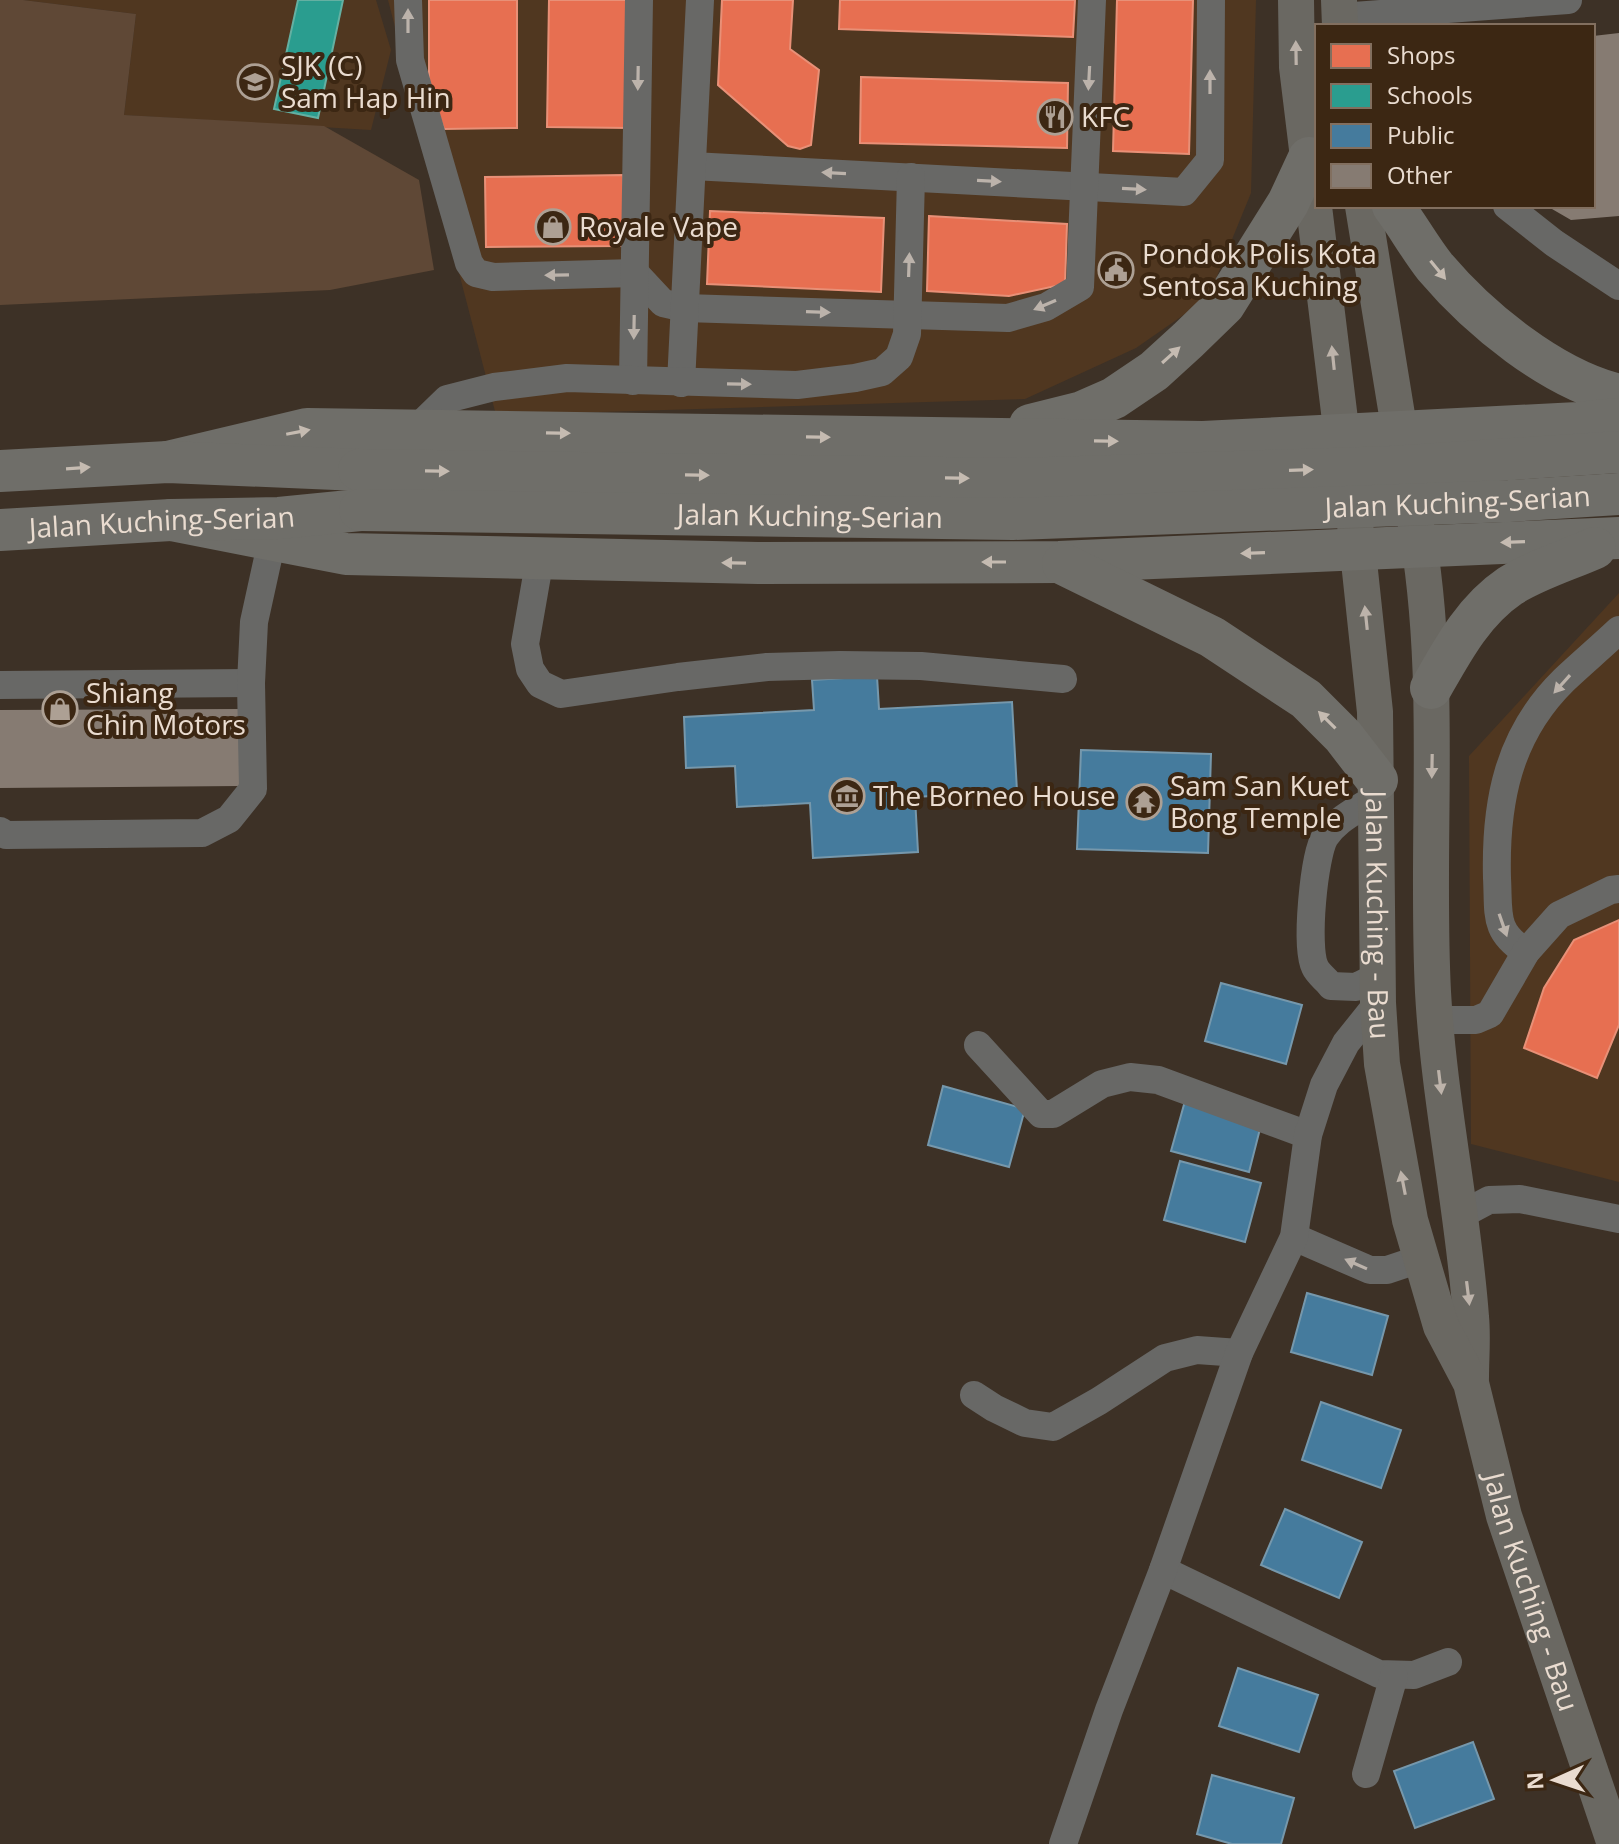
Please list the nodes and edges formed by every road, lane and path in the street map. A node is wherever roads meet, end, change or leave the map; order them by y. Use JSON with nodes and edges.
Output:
{"nodes":[{"id":1,"x":408,"y":0,"type":"edge"},
{"id":2,"x":639,"y":0,"type":"edge"},
{"id":3,"x":700,"y":0,"type":"edge"},
{"id":4,"x":1092,"y":0,"type":"edge"},
{"id":5,"x":1211,"y":0,"type":"edge"},
{"id":6,"x":1296,"y":0,"type":"edge"},
{"id":7,"x":1568,"y":0,"type":"edge"},
{"id":8,"x":1422,"y":13,"type":"edge"},
{"id":9,"x":1340,"y":14,"type":"edge"},
{"id":10,"x":1309,"y":158,"type":"junction"},
{"id":11,"x":692,"y":166,"type":"junction"},
{"id":12,"x":911,"y":177,"type":"junction"},
{"id":13,"x":1084,"y":186,"type":"junction"},
{"id":14,"x":1363,"y":208,"type":"edge"},
{"id":15,"x":1394,"y":208,"type":"edge"},
{"id":16,"x":1510,"y":208,"type":"edge"},
{"id":17,"x":635,"y":273,"type":"junction"},
{"id":18,"x":1619,"y":286,"type":"edge"},
{"id":19,"x":685,"y":308,"type":"junction"},
{"id":20,"x":907,"y":315,"type":"junction"},
{"id":21,"x":633,"y":381,"type":"junction"},
{"id":22,"x":681,"y":383,"type":"junction"},
{"id":23,"x":1619,"y":395,"type":"edge"},
{"id":24,"x":1619,"y":419,"type":"edge"},
{"id":25,"x":414,"y":431,"type":"junction"},
{"id":26,"x":1399,"y":432,"type":"junction"},
{"id":27,"x":1341,"y":435,"type":"junction"},
{"id":28,"x":974,"y":439,"type":"junction"},
{"id":29,"x":1619,"y":452,"type":"edge"},
{"id":30,"x":168,"y":462,"type":"junction"},
{"id":31,"x":0,"y":471,"type":"edge"},
{"id":32,"x":360,"y":490,"type":"junction"},
{"id":33,"x":1619,"y":494,"type":"edge"},
{"id":34,"x":171,"y":520,"type":"junction"},
{"id":35,"x":0,"y":530,"type":"edge"},
{"id":36,"x":1618,"y":538,"type":"edge"},
{"id":37,"x":272,"y":540,"type":"junction"},
{"id":38,"x":1420,"y":546,"type":"junction"},
{"id":39,"x":1359,"y":549,"type":"junction"},
{"id":40,"x":540,"y":558,"type":"junction"},
{"id":41,"x":1059,"y":562,"type":"junction"},
{"id":42,"x":1619,"y":630,"type":"edge"},
{"id":43,"x":1063,"y":679,"type":"dead end"},
{"id":44,"x":251,"y":683,"type":"junction"},
{"id":45,"x":0,"y":685,"type":"edge"},
{"id":46,"x":1431,"y":688,"type":"junction"},
{"id":47,"x":1377,"y":795,"type":"junction"},
{"id":48,"x":0,"y":831,"type":"edge"},
{"id":49,"x":1619,"y":889,"type":"edge"},
{"id":50,"x":1526,"y":952,"type":"junction"},
{"id":51,"x":1378,"y":989,"type":"junction"},
{"id":52,"x":1434,"y":1020,"type":"junction"},
{"id":53,"x":978,"y":1045,"type":"dead end"},
{"id":54,"x":1308,"y":1135,"type":"junction"},
{"id":55,"x":1459,"y":1216,"type":"junction"},
{"id":56,"x":1619,"y":1219,"type":"edge"},
{"id":57,"x":1294,"y":1237,"type":"junction"},
{"id":58,"x":1420,"y":1259,"type":"junction"},
{"id":59,"x":1239,"y":1353,"type":"junction"},
{"id":60,"x":1471,"y":1383,"type":"junction"},
{"id":61,"x":974,"y":1395,"type":"dead end"},
{"id":62,"x":1163,"y":1570,"type":"junction"},
{"id":63,"x":1448,"y":1662,"type":"dead end"},
{"id":64,"x":1394,"y":1676,"type":"junction"},
{"id":65,"x":1366,"y":1774,"type":"dead end"},
{"id":66,"x":1607,"y":1779,"type":"edge"},
{"id":67,"x":1063,"y":1844,"type":"edge"},
{"id":68,"x":1615,"y":1844,"type":"edge"}],
"edges":[{"from":17,"to":1,"type":"street","one_way":true},
{"from":2,"to":17,"type":"street","one_way":true},
{"from":3,"to":11,"type":"street"},
{"from":4,"to":13,"type":"street","one_way":true},
{"from":13,"to":5,"type":"street","one_way":true},
{"from":10,"to":6,"type":"main road","name":"Jalan Kuching - Bau","one_way":true},
{"from":7,"to":8,"type":"street"},
{"from":8,"to":9,"type":"street"},
{"from":27,"to":10,"type":"main road","name":"Jalan Kuching - Bau","one_way":true},
{"from":28,"to":10,"type":"highway","one_way":true},
{"from":12,"to":11,"type":"street","one_way":true},
{"from":11,"to":19,"type":"street"},
{"from":12,"to":13,"type":"street","one_way":true},
{"from":20,"to":12,"type":"street","one_way":true},
{"from":13,"to":20,"type":"street","one_way":true},
{"from":14,"to":26,"type":"main road","name":"Jalan Kuching - Bau"},
{"from":15,"to":23,"type":"highway","one_way":true},
{"from":16,"to":18,"type":"street"},
{"from":17,"to":19,"type":"street"},
{"from":17,"to":21,"type":"street","one_way":true},
{"from":19,"to":20,"type":"street","one_way":true},
{"from":19,"to":22,"type":"street"},
{"from":22,"to":20,"type":"street","one_way":true},
{"from":21,"to":22,"type":"street"},
{"from":21,"to":25,"type":"street"},
{"from":24,"to":26,"type":"highway"},
{"from":25,"to":28,"type":"highway","one_way":true},
{"from":30,"to":25,"type":"highway","one_way":true},
{"from":26,"to":27,"type":"highway"},
{"from":26,"to":38,"type":"main road","name":"Jalan Kuching - Bau"},
{"from":28,"to":27,"type":"highway","one_way":true},
{"from":27,"to":39,"type":"main road","name":"Jalan Kuching - Bau"},
{"from":32,"to":29,"type":"highway","name":"Jalan Kuching-Serian","one_way":true,"bridge":true},
{"from":31,"to":30,"type":"highway","name":"Jalan Kuching-Serian","one_way":true},
{"from":30,"to":32,"type":"highway","name":"Jalan Kuching-Serian"},
{"from":32,"to":33,"type":"highway","name":"Jalan Kuching-Serian","bridge":true},
{"from":32,"to":34,"type":"highway","name":"Jalan Kuching-Serian"},
{"from":34,"to":35,"type":"highway","name":"Jalan Kuching-Serian"},
{"from":34,"to":37,"type":"highway"},
{"from":36,"to":38,"type":"highway","one_way":true},
{"from":36,"to":46,"type":"highway"},
{"from":37,"to":40,"type":"highway"},
{"from":37,"to":44,"type":"street"},
{"from":38,"to":39,"type":"highway"},
{"from":38,"to":46,"type":"main road","name":"Jalan Kuching - Bau"},
{"from":39,"to":41,"type":"highway","one_way":true},
{"from":47,"to":39,"type":"main road","name":"Jalan Kuching - Bau","one_way":true},
{"from":41,"to":40,"type":"highway","one_way":true},
{"from":40,"to":43,"type":"street"},
{"from":47,"to":41,"type":"highway","one_way":true},
{"from":42,"to":50,"type":"street","one_way":true},
{"from":44,"to":45,"type":"street"},
{"from":44,"to":48,"type":"street"},
{"from":46,"to":52,"type":"main road","name":"Jalan Kuching - Bau","one_way":true},
{"from":47,"to":51,"type":"main road","name":"Jalan Kuching - Bau"},
{"from":47,"to":51,"type":"street"},
{"from":49,"to":50,"type":"street"},
{"from":50,"to":52,"type":"street"},
{"from":51,"to":54,"type":"street"},
{"from":58,"to":51,"type":"main road","name":"Jalan Kuching - Bau","one_way":true},
{"from":52,"to":55,"type":"main road","name":"Jalan Kuching - Bau","one_way":true},
{"from":53,"to":54,"type":"street"},
{"from":54,"to":57,"type":"street"},
{"from":55,"to":56,"type":"street"},
{"from":55,"to":60,"type":"main road","name":"Jalan Kuching - Bau","one_way":true},
{"from":58,"to":57,"type":"street","one_way":true},
{"from":57,"to":59,"type":"street"},
{"from":58,"to":60,"type":"main road","name":"Jalan Kuching - Bau"},
{"from":59,"to":61,"type":"street"},
{"from":59,"to":62,"type":"street"},
{"from":60,"to":66,"type":"main road","name":"Jalan Kuching - Bau"},
{"from":62,"to":64,"type":"street"},
{"from":62,"to":67,"type":"street"},
{"from":63,"to":64,"type":"street"},
{"from":64,"to":65,"type":"street"},
{"from":66,"to":68,"type":"main road","name":"Jalan Kuching - Bau"}]}
